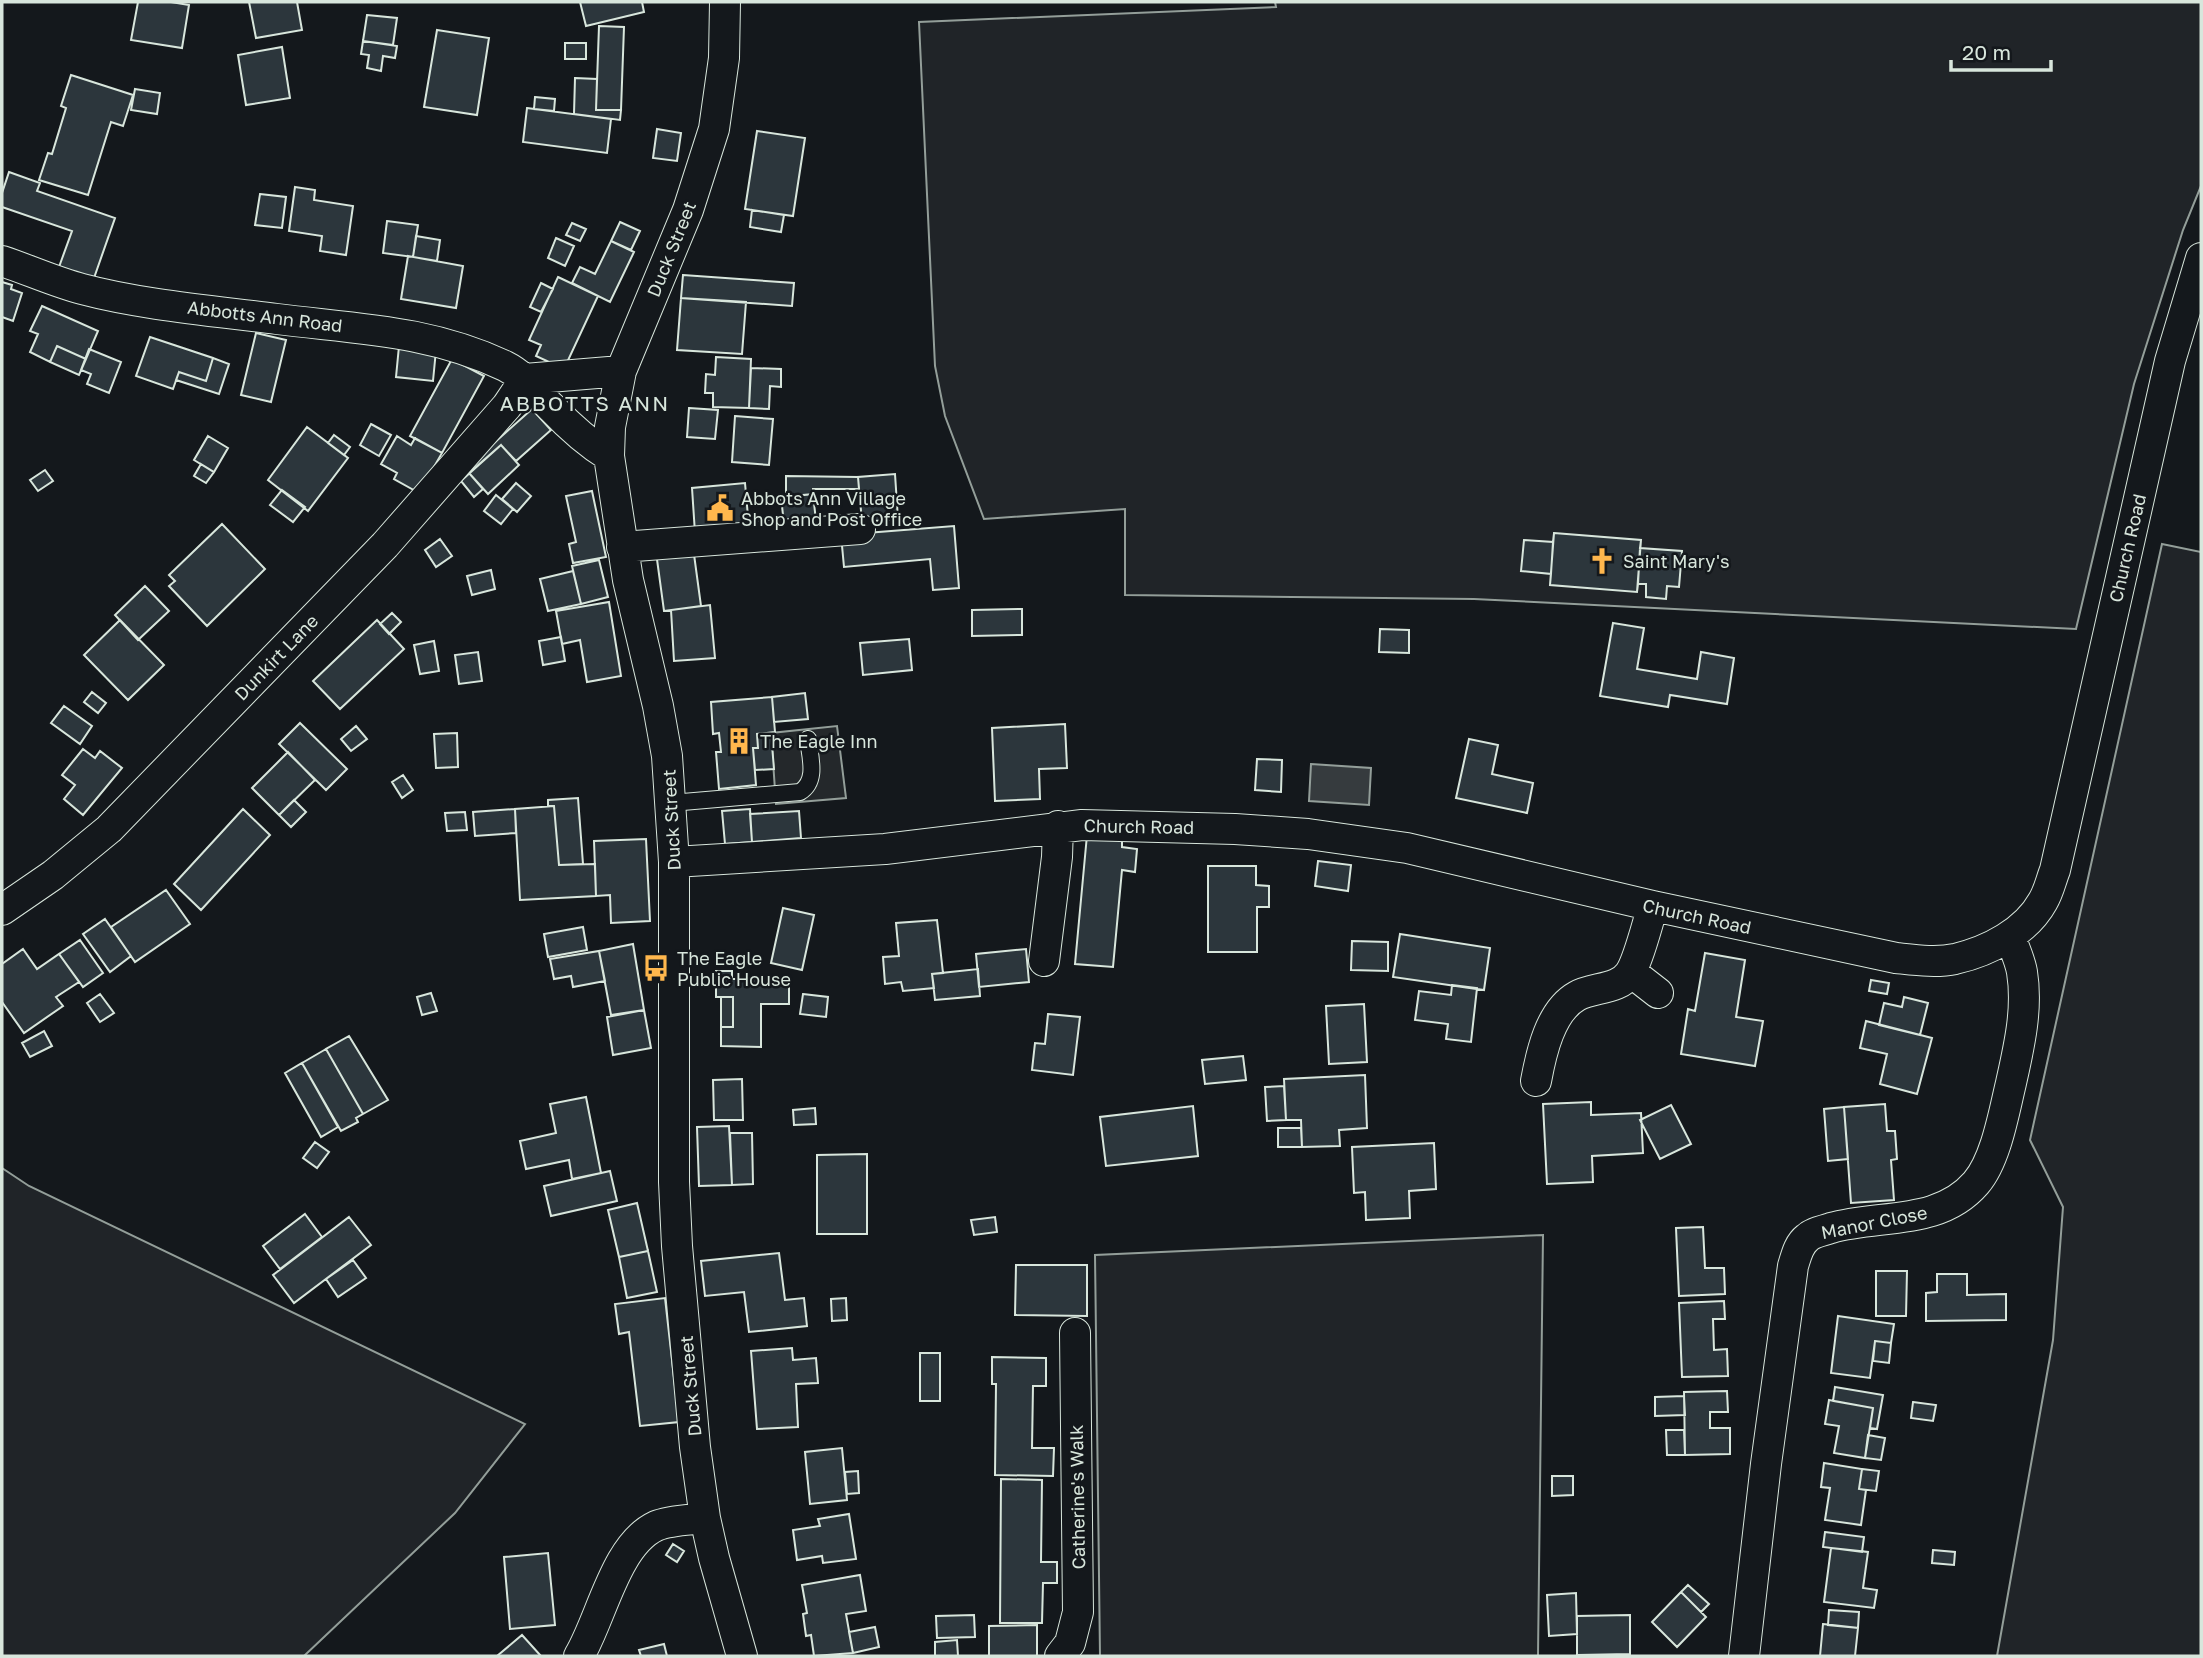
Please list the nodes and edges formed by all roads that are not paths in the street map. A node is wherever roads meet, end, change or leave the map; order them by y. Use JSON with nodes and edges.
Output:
{"nodes":[{"id":1,"x":726,"y":2,"type":"edge"},
{"id":2,"x":2201,"y":258,"type":"edge"},
{"id":3,"x":2,"y":261,"type":"edge"},
{"id":4,"x":621,"y":371,"type":"junction"},
{"id":5,"x":525,"y":379,"type":"junction"},
{"id":6,"x":609,"y":456,"type":"junction"},
{"id":7,"x":860,"y":529,"type":"dead end"},
{"id":8,"x":622,"y":547,"type":"junction"},
{"id":9,"x":808,"y":739,"type":"dead end"},
{"id":10,"x":671,"y":803,"type":"junction"},
{"id":11,"x":1058,"y":826,"type":"junction"},
{"id":12,"x":674,"y":862,"type":"junction"},
{"id":13,"x":1653,"y":906,"type":"junction"},
{"id":14,"x":2,"y":910,"type":"edge"},
{"id":15,"x":2010,"y":936,"type":"junction"},
{"id":16,"x":1044,"y":961,"type":"dead end"},
{"id":17,"x":1631,"y":972,"type":"junction"},
{"id":18,"x":1658,"y":993,"type":"dead end"},
{"id":19,"x":1536,"y":1081,"type":"dead end"},
{"id":20,"x":1075,"y":1333,"type":"dead end"},
{"id":21,"x":705,"y":1518,"type":"junction"},
{"id":22,"x":579,"y":1656,"type":"edge"},
{"id":23,"x":742,"y":1656,"type":"edge"},
{"id":24,"x":1060,"y":1656,"type":"edge"},
{"id":25,"x":1744,"y":1656,"type":"edge"}],
"edges":[{"from":1,"to":4,"type":"street","name":"Duck Street"},
{"from":2,"to":15,"type":"street","name":"Church Road"},
{"from":3,"to":5,"type":"street","name":"Abbotts Ann Road"},
{"from":4,"to":5,"type":"street"},
{"from":4,"to":6,"type":"street","name":"Duck Street"},
{"from":5,"to":6,"type":"street","name":"Abbotts Ann Road"},
{"from":5,"to":14,"type":"street","name":"Dunkirt Lane"},
{"from":6,"to":8,"type":"street","name":"Duck Street"},
{"from":7,"to":8,"type":"street"},
{"from":8,"to":10,"type":"street","name":"Duck Street"},
{"from":9,"to":10,"type":"lane"},
{"from":10,"to":12,"type":"street","name":"Duck Street"},
{"from":11,"to":12,"type":"street","name":"Church Road"},
{"from":11,"to":13,"type":"street","name":"Church Road"},
{"from":11,"to":16,"type":"street"},
{"from":12,"to":21,"type":"street","name":"Duck Street"},
{"from":13,"to":15,"type":"street","name":"Church Road"},
{"from":13,"to":17,"type":"street"},
{"from":15,"to":25,"type":"street","name":"Manor Close"},
{"from":17,"to":18,"type":"street"},
{"from":17,"to":19,"type":"street"},
{"from":20,"to":24,"type":"street","name":"Catherine's Walk"},
{"from":21,"to":22,"type":"street"},
{"from":21,"to":23,"type":"street","name":"Duck Street"}]}
